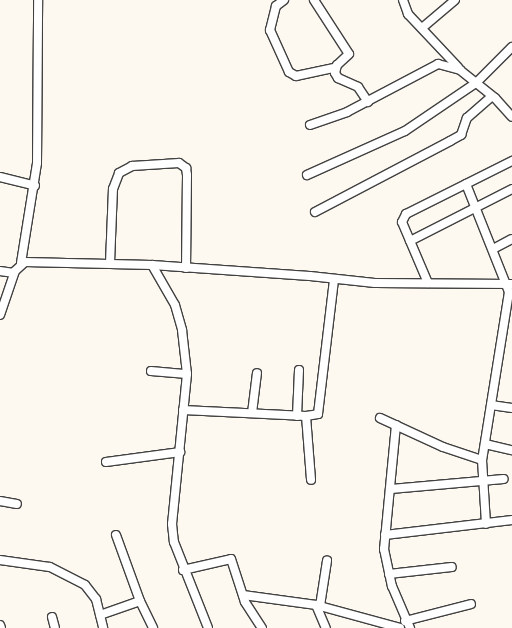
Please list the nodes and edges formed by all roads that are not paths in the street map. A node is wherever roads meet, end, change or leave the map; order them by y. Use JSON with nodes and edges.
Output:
{"nodes":[{"id":1,"x":38,"y":0,"type":"edge"},
{"id":2,"x":284,"y":0,"type":"edge"},
{"id":3,"x":314,"y":0,"type":"edge"},
{"id":4,"x":403,"y":0,"type":"edge"},
{"id":5,"x":455,"y":0,"type":"edge"},
{"id":6,"x":422,"y":28,"type":"junction"},
{"id":7,"x":512,"y":46,"type":"edge"},
{"id":8,"x":335,"y":68,"type":"junction"},
{"id":9,"x":460,"y":70,"type":"junction"},
{"id":10,"x":476,"y":83,"type":"junction"},
{"id":11,"x":492,"y":96,"type":"junction"},
{"id":12,"x":368,"y":102,"type":"junction"},
{"id":13,"x":512,"y":117,"type":"edge"},
{"id":14,"x":310,"y":125,"type":"dead end"},
{"id":15,"x":512,"y":160,"type":"edge"},
{"id":16,"x":307,"y":175,"type":"dead end"},
{"id":17,"x":0,"y":177,"type":"edge"},
{"id":18,"x":466,"y":184,"type":"junction"},
{"id":19,"x":35,"y":186,"type":"junction"},
{"id":20,"x":512,"y":189,"type":"edge"},
{"id":21,"x":476,"y":207,"type":"junction"},
{"id":22,"x":315,"y":212,"type":"dead end"},
{"id":23,"x":512,"y":239,"type":"edge"},
{"id":24,"x":410,"y":241,"type":"junction"},
{"id":25,"x":493,"y":249,"type":"junction"},
{"id":26,"x":110,"y":263,"type":"junction"},
{"id":27,"x":21,"y":264,"type":"junction"},
{"id":28,"x":152,"y":265,"type":"junction"},
{"id":29,"x":186,"y":268,"type":"junction"},
{"id":30,"x":0,"y":271,"type":"edge"},
{"id":31,"x":14,"y":273,"type":"junction"},
{"id":32,"x":334,"y":279,"type":"junction"},
{"id":33,"x":428,"y":283,"type":"junction"},
{"id":34,"x":509,"y":284,"type":"edge"},
{"id":35,"x":0,"y":315,"type":"edge"},
{"id":36,"x":298,"y":370,"type":"dead end"},
{"id":37,"x":151,"y":371,"type":"dead end"},
{"id":38,"x":257,"y":373,"type":"dead end"},
{"id":39,"x":187,"y":374,"type":"junction"},
{"id":40,"x":491,"y":405,"type":"junction"},
{"id":41,"x":512,"y":408,"type":"edge"},
{"id":42,"x":183,"y":410,"type":"junction"},
{"id":43,"x":252,"y":413,"type":"junction"},
{"id":44,"x":297,"y":416,"type":"junction"},
{"id":45,"x":306,"y":416,"type":"junction"},
{"id":46,"x":380,"y":418,"type":"dead end"},
{"id":47,"x":396,"y":425,"type":"junction"},
{"id":48,"x":485,"y":444,"type":"junction"},
{"id":49,"x":512,"y":450,"type":"edge"},
{"id":50,"x":180,"y":452,"type":"junction"},
{"id":51,"x":482,"y":460,"type":"junction"},
{"id":52,"x":106,"y":462,"type":"dead end"},
{"id":53,"x":504,"y":479,"type":"dead end"},
{"id":54,"x":311,"y":480,"type":"dead end"},
{"id":55,"x":482,"y":481,"type":"junction"},
{"id":56,"x":391,"y":488,"type":"junction"},
{"id":57,"x":0,"y":501,"type":"edge"},
{"id":58,"x":17,"y":504,"type":"dead end"},
{"id":59,"x":512,"y":520,"type":"edge"},
{"id":60,"x":486,"y":524,"type":"junction"},
{"id":61,"x":116,"y":535,"type":"dead end"},
{"id":62,"x":386,"y":536,"type":"junction"},
{"id":63,"x":0,"y":560,"type":"edge"},
{"id":64,"x":327,"y":561,"type":"dead end"},
{"id":65,"x":452,"y":567,"type":"dead end"},
{"id":66,"x":183,"y":570,"type":"junction"},
{"id":67,"x":389,"y":574,"type":"junction"},
{"id":68,"x":243,"y":595,"type":"junction"},
{"id":69,"x":140,"y":601,"type":"junction"},
{"id":70,"x":471,"y":604,"type":"dead end"},
{"id":71,"x":318,"y":606,"type":"junction"},
{"id":72,"x":100,"y":615,"type":"junction"},
{"id":73,"x":52,"y":617,"type":"dead end"},
{"id":74,"x":408,"y":624,"type":"edge"},
{"id":75,"x":0,"y":625,"type":"edge"},
{"id":76,"x":1,"y":628,"type":"edge"},
{"id":77,"x":54,"y":628,"type":"edge"},
{"id":78,"x":103,"y":628,"type":"edge"},
{"id":79,"x":153,"y":628,"type":"edge"},
{"id":80,"x":208,"y":628,"type":"edge"},
{"id":81,"x":262,"y":628,"type":"edge"},
{"id":82,"x":326,"y":628,"type":"edge"},
{"id":83,"x":400,"y":628,"type":"edge"}],
"edges":[{"from":1,"to":19,"type":"street"},
{"from":2,"to":8,"type":"street"},
{"from":3,"to":8,"type":"street"},
{"from":4,"to":6,"type":"street"},
{"from":5,"to":6,"type":"street"},
{"from":6,"to":9,"type":"street"},
{"from":7,"to":10,"type":"street"},
{"from":8,"to":12,"type":"street"},
{"from":9,"to":10,"type":"street"},
{"from":9,"to":12,"type":"street"},
{"from":10,"to":11,"type":"street"},
{"from":10,"to":16,"type":"street"},
{"from":11,"to":13,"type":"street"},
{"from":11,"to":22,"type":"street"},
{"from":12,"to":14,"type":"street"},
{"from":15,"to":18,"type":"street"},
{"from":17,"to":19,"type":"street"},
{"from":18,"to":21,"type":"street"},
{"from":18,"to":24,"type":"street"},
{"from":19,"to":27,"type":"street"},
{"from":20,"to":21,"type":"street"},
{"from":21,"to":24,"type":"street"},
{"from":21,"to":25,"type":"street"},
{"from":23,"to":25,"type":"street"},
{"from":24,"to":33,"type":"street"},
{"from":25,"to":34,"type":"street"},
{"from":26,"to":27,"type":"street"},
{"from":26,"to":28,"type":"street"},
{"from":26,"to":29,"type":"street"},
{"from":27,"to":31,"type":"street"},
{"from":28,"to":29,"type":"street"},
{"from":28,"to":39,"type":"street"},
{"from":29,"to":32,"type":"street"},
{"from":30,"to":31,"type":"street"},
{"from":31,"to":35,"type":"street"},
{"from":32,"to":33,"type":"street"},
{"from":32,"to":45,"type":"street"},
{"from":33,"to":34,"type":"street"},
{"from":34,"to":40,"type":"street"},
{"from":36,"to":44,"type":"street"},
{"from":37,"to":39,"type":"street"},
{"from":38,"to":43,"type":"street"},
{"from":39,"to":42,"type":"street"},
{"from":40,"to":41,"type":"street"},
{"from":40,"to":48,"type":"street"},
{"from":42,"to":43,"type":"street"},
{"from":42,"to":50,"type":"street"},
{"from":43,"to":44,"type":"street"},
{"from":44,"to":45,"type":"street"},
{"from":45,"to":54,"type":"street"},
{"from":46,"to":47,"type":"street"},
{"from":47,"to":51,"type":"street"},
{"from":47,"to":56,"type":"street"},
{"from":48,"to":49,"type":"street"},
{"from":48,"to":51,"type":"street"},
{"from":50,"to":52,"type":"street"},
{"from":50,"to":66,"type":"street"},
{"from":51,"to":55,"type":"street"},
{"from":53,"to":55,"type":"street"},
{"from":55,"to":56,"type":"street"},
{"from":55,"to":60,"type":"street"},
{"from":56,"to":62,"type":"street"},
{"from":57,"to":58,"type":"street"},
{"from":59,"to":60,"type":"street"},
{"from":60,"to":62,"type":"street"},
{"from":61,"to":69,"type":"street"},
{"from":62,"to":67,"type":"street"},
{"from":63,"to":72,"type":"street"},
{"from":64,"to":71,"type":"street"},
{"from":65,"to":67,"type":"street"},
{"from":66,"to":68,"type":"street"},
{"from":66,"to":80,"type":"street"},
{"from":67,"to":74,"type":"street"},
{"from":68,"to":71,"type":"street"},
{"from":68,"to":81,"type":"street"},
{"from":69,"to":72,"type":"street"},
{"from":69,"to":79,"type":"street"},
{"from":70,"to":74,"type":"street"},
{"from":71,"to":82,"type":"street"},
{"from":71,"to":83,"type":"street"},
{"from":72,"to":78,"type":"street"},
{"from":73,"to":77,"type":"street"},
{"from":75,"to":76,"type":"street"}]}
